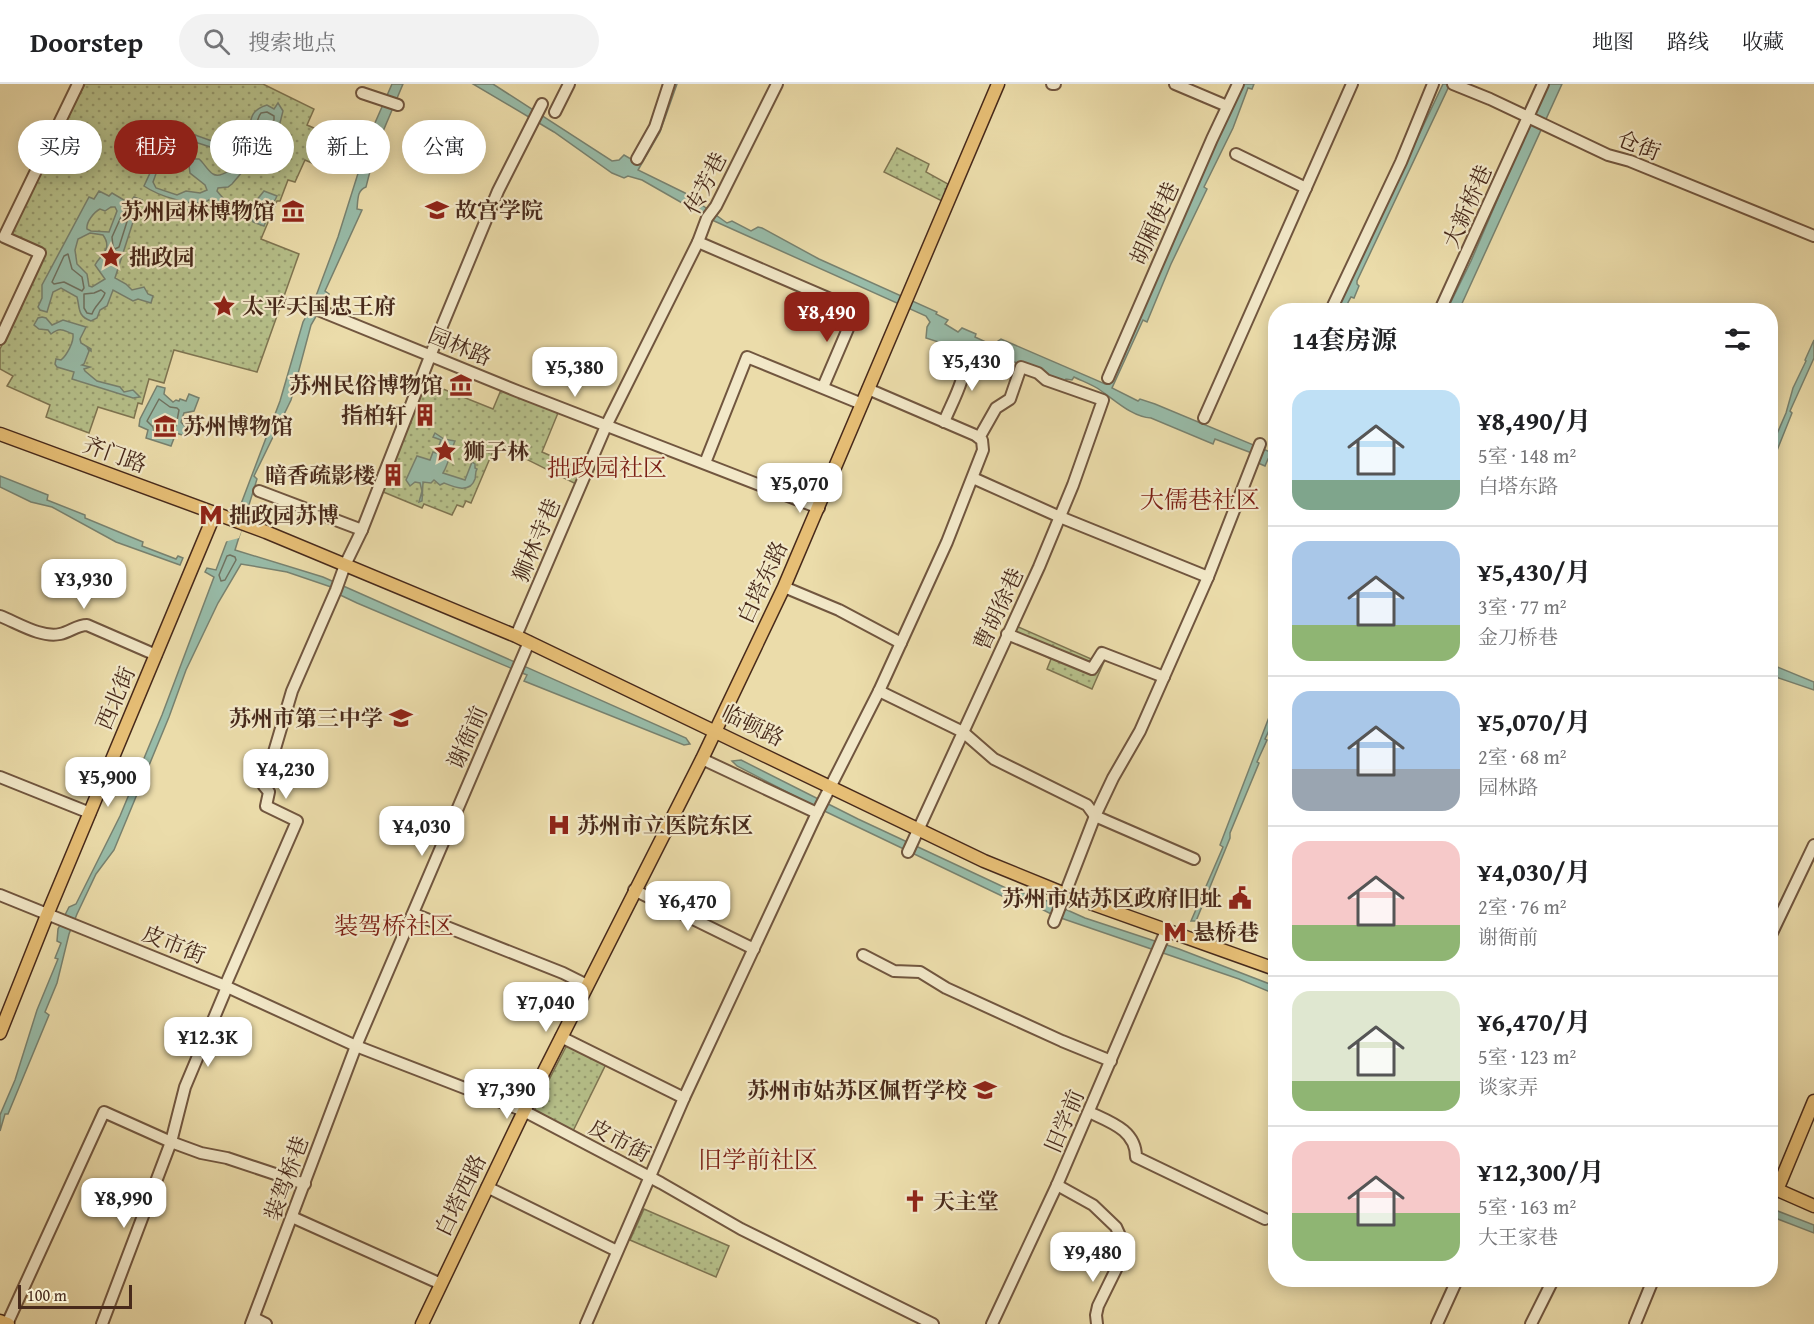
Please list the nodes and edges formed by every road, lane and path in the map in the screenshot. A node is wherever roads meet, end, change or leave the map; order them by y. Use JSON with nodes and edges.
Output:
{"nodes":[{"id":1,"x":78,"y":84,"type":"edge"},
{"id":2,"x":568,"y":84,"type":"edge"},
{"id":3,"x":669,"y":84,"type":"edge"},
{"id":4,"x":777,"y":84,"type":"edge"},
{"id":5,"x":998,"y":84,"type":"edge"},
{"id":6,"x":1175,"y":84,"type":"edge"},
{"id":7,"x":1238,"y":84,"type":"edge"},
{"id":8,"x":1352,"y":84,"type":"edge"},
{"id":9,"x":1432,"y":84,"type":"edge"},
{"id":10,"x":1543,"y":84,"type":"edge"},
{"id":11,"x":1454,"y":85,"type":"edge"},
{"id":12,"x":362,"y":93,"type":"dead end"},
{"id":13,"x":399,"y":105,"type":"dead end"},
{"id":14,"x":1227,"y":106,"type":"junction"},
{"id":15,"x":540,"y":107,"type":"dead end"},
{"id":16,"x":555,"y":112,"type":"dead end"},
{"id":17,"x":1530,"y":118,"type":"junction"},
{"id":18,"x":1236,"y":154,"type":"dead end"},
{"id":19,"x":638,"y":159,"type":"dead end"},
{"id":20,"x":1306,"y":188,"type":"junction"},
{"id":21,"x":1814,"y":236,"type":"edge"},
{"id":22,"x":698,"y":242,"type":"junction"},
{"id":23,"x":290,"y":303,"type":"dead end"},
{"id":24,"x":1334,"y":303,"type":"edge"},
{"id":25,"x":1443,"y":303,"type":"edge"},
{"id":26,"x":0,"y":339,"type":"edge"},
{"id":27,"x":431,"y":355,"type":"junction"},
{"id":28,"x":964,"y":357,"type":"dead end"},
{"id":29,"x":1108,"y":378,"type":"dead end"},
{"id":30,"x":823,"y":387,"type":"junction"},
{"id":31,"x":868,"y":389,"type":"junction"},
{"id":32,"x":862,"y":404,"type":"junction"},
{"id":33,"x":1204,"y":418,"type":"dead end"},
{"id":34,"x":944,"y":422,"type":"junction"},
{"id":35,"x":606,"y":426,"type":"junction"},
{"id":36,"x":0,"y":434,"type":"edge"},
{"id":37,"x":980,"y":438,"type":"junction"},
{"id":38,"x":1259,"y":448,"type":"dead end"},
{"id":39,"x":705,"y":463,"type":"junction"},
{"id":40,"x":973,"y":478,"type":"junction"},
{"id":41,"x":259,"y":491,"type":"dead end"},
{"id":42,"x":819,"y":508,"type":"junction"},
{"id":43,"x":215,"y":513,"type":"junction"},
{"id":44,"x":1060,"y":517,"type":"junction"},
{"id":45,"x":362,"y":530,"type":"junction"},
{"id":46,"x":345,"y":566,"type":"junction"},
{"id":47,"x":1208,"y":577,"type":"junction"},
{"id":48,"x":784,"y":587,"type":"junction"},
{"id":49,"x":0,"y":616,"type":"edge"},
{"id":50,"x":1007,"y":634,"type":"junction"},
{"id":51,"x":516,"y":636,"type":"junction"},
{"id":52,"x":529,"y":642,"type":"junction"},
{"id":53,"x":901,"y":644,"type":"junction"},
{"id":54,"x":156,"y":656,"type":"junction"},
{"id":55,"x":1164,"y":677,"type":"junction"},
{"id":56,"x":879,"y":691,"type":"junction"},
{"id":57,"x":716,"y":731,"type":"junction"},
{"id":58,"x":963,"y":732,"type":"junction"},
{"id":59,"x":702,"y":759,"type":"junction"},
{"id":60,"x":0,"y":777,"type":"edge"},
{"id":61,"x":830,"y":786,"type":"junction"},
{"id":62,"x":820,"y":807,"type":"junction"},
{"id":63,"x":90,"y":813,"type":"junction"},
{"id":64,"x":1095,"y":816,"type":"junction"},
{"id":65,"x":918,"y":829,"type":"junction"},
{"id":66,"x":1814,"y":845,"type":"edge"},
{"id":67,"x":910,"y":847,"type":"dead end"},
{"id":68,"x":1194,"y":859,"type":"dead end"},
{"id":69,"x":634,"y":890,"type":"junction"},
{"id":70,"x":1065,"y":894,"type":"junction"},
{"id":71,"x":0,"y":895,"type":"edge"},
{"id":72,"x":414,"y":914,"type":"junction"},
{"id":73,"x":47,"y":915,"type":"junction"},
{"id":74,"x":1055,"y":920,"type":"dead end"},
{"id":75,"x":1778,"y":920,"type":"edge"},
{"id":76,"x":1164,"y":936,"type":"junction"},
{"id":77,"x":754,"y":949,"type":"junction"},
{"id":78,"x":863,"y":955,"type":"dead end"},
{"id":79,"x":1268,"y":967,"type":"edge"},
{"id":80,"x":586,"y":985,"type":"junction"},
{"id":81,"x":226,"y":987,"type":"junction"},
{"id":82,"x":0,"y":1033,"type":"edge"},
{"id":83,"x":561,"y":1037,"type":"junction"},
{"id":84,"x":356,"y":1046,"type":"junction"},
{"id":85,"x":1111,"y":1061,"type":"junction"},
{"id":86,"x":684,"y":1098,"type":"junction"},
{"id":87,"x":1814,"y":1101,"type":"edge"},
{"id":88,"x":524,"y":1111,"type":"junction"},
{"id":89,"x":1089,"y":1112,"type":"junction"},
{"id":90,"x":171,"y":1142,"type":"junction"},
{"id":91,"x":649,"y":1177,"type":"junction"},
{"id":92,"x":1778,"y":1179,"type":"edge"},
{"id":93,"x":304,"y":1184,"type":"junction"},
{"id":94,"x":1057,"y":1185,"type":"junction"},
{"id":95,"x":487,"y":1187,"type":"junction"},
{"id":96,"x":1778,"y":1190,"type":"edge"},
{"id":97,"x":1814,"y":1206,"type":"edge"},
{"id":98,"x":292,"y":1217,"type":"junction"},
{"id":99,"x":1265,"y":1219,"type":"dead end"},
{"id":100,"x":617,"y":1251,"type":"junction"},
{"id":101,"x":441,"y":1284,"type":"junction"},
{"id":102,"x":1454,"y":1287,"type":"edge"},
{"id":103,"x":1550,"y":1287,"type":"edge"},
{"id":104,"x":1650,"y":1287,"type":"edge"},
{"id":105,"x":0,"y":1321,"type":"edge"},
{"id":106,"x":253,"y":1321,"type":"edge"},
{"id":107,"x":7,"y":1324,"type":"edge"},
{"id":108,"x":102,"y":1324,"type":"edge"},
{"id":109,"x":266,"y":1324,"type":"edge"},
{"id":110,"x":422,"y":1324,"type":"edge"},
{"id":111,"x":586,"y":1324,"type":"edge"},
{"id":112,"x":933,"y":1324,"type":"edge"},
{"id":113,"x":992,"y":1324,"type":"edge"},
{"id":114,"x":1097,"y":1324,"type":"edge"},
{"id":115,"x":1437,"y":1324,"type":"edge"},
{"id":116,"x":1531,"y":1324,"type":"edge"},
{"id":117,"x":1635,"y":1324,"type":"edge"}],
"edges":[{"from":1,"to":26,"type":"street"},
{"from":2,"to":16,"type":"street"},
{"from":3,"to":19,"type":"street"},
{"from":4,"to":22,"type":"street","name":"传芳巷"},
{"from":5,"to":31,"type":"main road","name":"白塔东路"},
{"from":6,"to":14,"type":"street"},
{"from":7,"to":14,"type":"street","name":"胡厢使巷"},
{"from":8,"to":20,"type":"street"},
{"from":9,"to":24,"type":"street"},
{"from":10,"to":17,"type":"street","name":"大新桥巷"},
{"from":11,"to":17,"type":"street","name":"仓街"},
{"from":12,"to":13,"type":"street"},
{"from":14,"to":29,"type":"street","name":"胡厢使巷"},
{"from":15,"to":27,"type":"street"},
{"from":17,"to":21,"type":"street","name":"仓街"},
{"from":17,"to":25,"type":"street","name":"大新桥巷"},
{"from":18,"to":20,"type":"street"},
{"from":20,"to":33,"type":"street"},
{"from":22,"to":30,"type":"street"},
{"from":22,"to":35,"type":"street","name":"传芳巷"},
{"from":23,"to":27,"type":"street","name":"园林路"},
{"from":27,"to":35,"type":"street","name":"园林路"},
{"from":27,"to":45,"type":"street"},
{"from":28,"to":34,"type":"street"},
{"from":30,"to":32,"type":"street"},
{"from":30,"to":39,"type":"street"},
{"from":31,"to":32,"type":"main road","name":"白塔东路"},
{"from":31,"to":34,"type":"street"},
{"from":32,"to":42,"type":"main road","name":"白塔东路"},
{"from":34,"to":37,"type":"street"},
{"from":35,"to":39,"type":"street","name":"园林路"},
{"from":35,"to":51,"type":"street","name":"狮林寺巷"},
{"from":36,"to":43,"type":"main road","name":"齐门路"},
{"from":37,"to":40,"type":"street"},
{"from":37,"to":44,"type":"street","name":"曹胡徐巷"},
{"from":38,"to":47,"type":"street"},
{"from":39,"to":42,"type":"street","name":"园林路"},
{"from":40,"to":44,"type":"street"},
{"from":40,"to":53,"type":"street"},
{"from":41,"to":45,"type":"street"},
{"from":42,"to":48,"type":"main road","name":"白塔东路"},
{"from":43,"to":46,"type":"main road","name":"临顿路"},
{"from":43,"to":54,"type":"main road","name":"西北街"},
{"from":44,"to":47,"type":"street"},
{"from":44,"to":50,"type":"street","name":"曹胡徐巷"},
{"from":45,"to":46,"type":"street"},
{"from":46,"to":51,"type":"main road","name":"临顿路"},
{"from":46,"to":81,"type":"street"},
{"from":47,"to":55,"type":"street"},
{"from":48,"to":53,"type":"street"},
{"from":48,"to":57,"type":"main road","name":"白塔东路"},
{"from":49,"to":54,"type":"street"},
{"from":50,"to":55,"type":"street"},
{"from":50,"to":58,"type":"street","name":"曹胡徐巷"},
{"from":51,"to":52,"type":"main road","name":"临顿路"},
{"from":52,"to":57,"type":"main road","name":"临顿路"},
{"from":52,"to":72,"type":"street","name":"谢衙前"},
{"from":53,"to":56,"type":"street"},
{"from":54,"to":63,"type":"main road","name":"西北街"},
{"from":55,"to":64,"type":"street"},
{"from":56,"to":58,"type":"street"},
{"from":56,"to":61,"type":"street"},
{"from":57,"to":59,"type":"main road","name":"白塔西路"},
{"from":57,"to":61,"type":"main road","name":"临顿路"},
{"from":58,"to":64,"type":"street"},
{"from":58,"to":65,"type":"street","name":"曹胡徐巷"},
{"from":59,"to":62,"type":"street"},
{"from":59,"to":69,"type":"main road","name":"白塔西路"},
{"from":60,"to":63,"type":"street"},
{"from":61,"to":62,"type":"street"},
{"from":61,"to":65,"type":"main road","name":"临顿路"},
{"from":62,"to":77,"type":"street"},
{"from":63,"to":73,"type":"main road","name":"西北街"},
{"from":64,"to":68,"type":"street"},
{"from":64,"to":70,"type":"street"},
{"from":65,"to":67,"type":"street","name":"曹胡徐巷"},
{"from":65,"to":70,"type":"main road","name":"临顿路"},
{"from":66,"to":75,"type":"street"},
{"from":69,"to":77,"type":"street"},
{"from":69,"to":80,"type":"main road","name":"白塔西路"},
{"from":70,"to":74,"type":"street"},
{"from":70,"to":76,"type":"main road","name":"临顿路"},
{"from":71,"to":73,"type":"street","name":"皮市街"},
{"from":72,"to":80,"type":"street"},
{"from":72,"to":84,"type":"street","name":"谢衙前"},
{"from":73,"to":81,"type":"street","name":"皮市街"},
{"from":73,"to":82,"type":"main road","name":"西北街"},
{"from":76,"to":79,"type":"main road","name":"临顿路"},
{"from":76,"to":85,"type":"street","name":"旧学前"},
{"from":77,"to":86,"type":"street"},
{"from":78,"to":85,"type":"street"},
{"from":80,"to":83,"type":"main road","name":"白塔西路"},
{"from":81,"to":84,"type":"street","name":"皮市街"},
{"from":81,"to":90,"type":"street"},
{"from":83,"to":86,"type":"street"},
{"from":83,"to":88,"type":"main road","name":"白塔西路"},
{"from":84,"to":88,"type":"street","name":"皮市街"},
{"from":84,"to":93,"type":"street","name":"装驾桥巷"},
{"from":85,"to":89,"type":"street","name":"旧学前"},
{"from":86,"to":91,"type":"street"},
{"from":87,"to":92,"type":"main road"},
{"from":88,"to":91,"type":"street","name":"皮市街"},
{"from":88,"to":95,"type":"main road","name":"白塔西路"},
{"from":89,"to":94,"type":"street","name":"旧学前"},
{"from":89,"to":99,"type":"street"},
{"from":90,"to":93,"type":"street"},
{"from":90,"to":107,"type":"street"},
{"from":90,"to":108,"type":"street"},
{"from":91,"to":100,"type":"street"},
{"from":91,"to":112,"type":"street","name":"皮市街"},
{"from":93,"to":98,"type":"street","name":"装驾桥巷"},
{"from":94,"to":113,"type":"street","name":"旧学前"},
{"from":94,"to":114,"type":"street"},
{"from":95,"to":100,"type":"street"},
{"from":95,"to":101,"type":"main road","name":"白塔西路"},
{"from":96,"to":97,"type":"main road"},
{"from":98,"to":101,"type":"street"},
{"from":98,"to":106,"type":"street","name":"装驾桥巷"},
{"from":100,"to":111,"type":"street"},
{"from":101,"to":110,"type":"main road","name":"白塔西路"},
{"from":102,"to":115,"type":"street"},
{"from":103,"to":116,"type":"street"},
{"from":104,"to":117,"type":"street"},
{"from":105,"to":107,"type":"main road"},
{"from":106,"to":109,"type":"street"}]}
